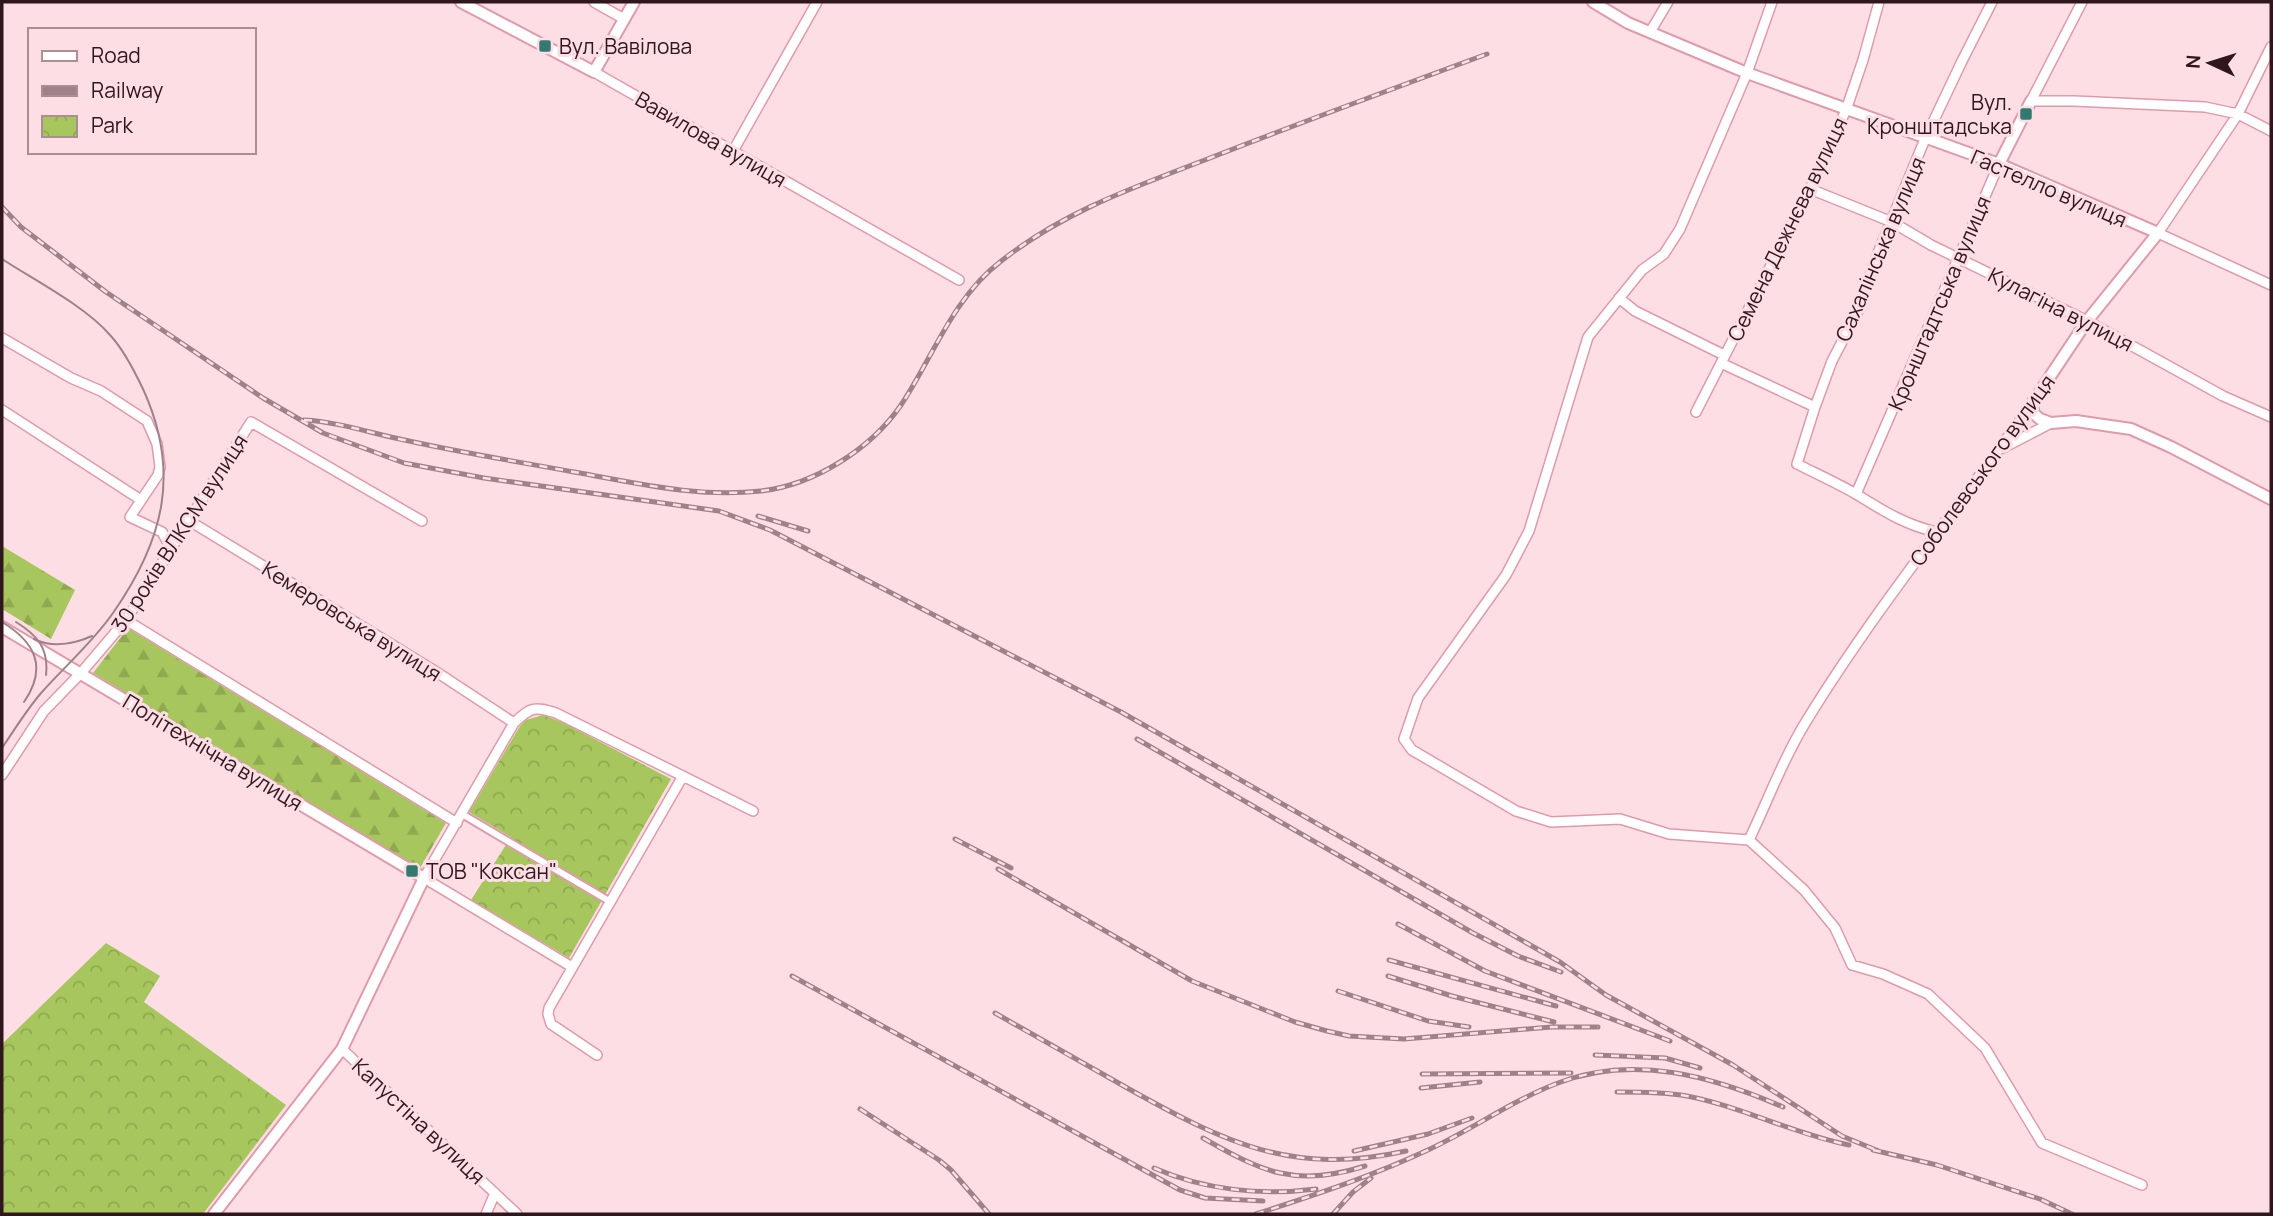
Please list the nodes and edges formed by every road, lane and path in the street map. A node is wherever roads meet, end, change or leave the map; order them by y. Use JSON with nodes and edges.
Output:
{"nodes":[{"id":1,"x":461,"y":2,"type":"edge"},
{"id":2,"x":594,"y":2,"type":"edge"},
{"id":3,"x":634,"y":2,"type":"edge"},
{"id":4,"x":817,"y":2,"type":"edge"},
{"id":5,"x":1592,"y":2,"type":"edge"},
{"id":6,"x":1668,"y":2,"type":"edge"},
{"id":7,"x":1772,"y":2,"type":"edge"},
{"id":8,"x":1879,"y":2,"type":"edge"},
{"id":9,"x":1992,"y":2,"type":"edge"},
{"id":10,"x":2082,"y":2,"type":"edge"},
{"id":11,"x":624,"y":19,"type":"junction"},
{"id":12,"x":1650,"y":32,"type":"junction"},
{"id":13,"x":2271,"y":47,"type":"edge"},
{"id":14,"x":594,"y":72,"type":"junction"},
{"id":15,"x":1747,"y":73,"type":"junction"},
{"id":16,"x":2031,"y":101,"type":"junction"},
{"id":17,"x":1846,"y":110,"type":"junction"},
{"id":18,"x":2238,"y":114,"type":"junction"},
{"id":19,"x":2271,"y":131,"type":"edge"},
{"id":20,"x":1926,"y":139,"type":"junction"},
{"id":21,"x":733,"y":151,"type":"junction"},
{"id":22,"x":1999,"y":164,"type":"junction"},
{"id":23,"x":1810,"y":189,"type":"junction"},
{"id":24,"x":1892,"y":222,"type":"junction"},
{"id":25,"x":2158,"y":233,"type":"junction"},
{"id":26,"x":1959,"y":258,"type":"junction"},
{"id":27,"x":959,"y":280,"type":"dead end"},
{"id":28,"x":2271,"y":285,"type":"edge"},
{"id":29,"x":1619,"y":298,"type":"junction"},
{"id":30,"x":2087,"y":321,"type":"junction"},
{"id":31,"x":2,"y":338,"type":"edge"},
{"id":32,"x":1722,"y":359,"type":"junction"},
{"id":33,"x":2032,"y":402,"type":"junction"},
{"id":34,"x":1815,"y":407,"type":"junction"},
{"id":35,"x":2,"y":410,"type":"edge"},
{"id":36,"x":1696,"y":412,"type":"dead end"},
{"id":37,"x":2271,"y":417,"type":"edge"},
{"id":38,"x":2051,"y":424,"type":"junction"},
{"id":39,"x":1999,"y":449,"type":"junction"},
{"id":40,"x":1856,"y":494,"type":"junction"},
{"id":41,"x":2271,"y":499,"type":"edge"},
{"id":42,"x":141,"y":500,"type":"junction"},
{"id":43,"x":188,"y":520,"type":"junction"},
{"id":44,"x":422,"y":521,"type":"dead end"},
{"id":45,"x":1936,"y":532,"type":"junction"},
{"id":46,"x":171,"y":548,"type":"junction"},
{"id":47,"x":126,"y":620,"type":"junction"},
{"id":48,"x":2,"y":627,"type":"edge"},
{"id":49,"x":81,"y":673,"type":"junction"},
{"id":50,"x":514,"y":723,"type":"junction"},
{"id":51,"x":2,"y":775,"type":"edge"},
{"id":52,"x":683,"y":776,"type":"junction"},
{"id":53,"x":752,"y":811,"type":"dead end"},
{"id":54,"x":460,"y":818,"type":"junction"},
{"id":55,"x":1749,"y":840,"type":"junction"},
{"id":56,"x":424,"y":878,"type":"junction"},
{"id":57,"x":609,"y":901,"type":"junction"},
{"id":58,"x":572,"y":967,"type":"junction"},
{"id":59,"x":342,"y":1049,"type":"junction"},
{"id":60,"x":597,"y":1055,"type":"dead end"},
{"id":61,"x":2142,"y":1185,"type":"dead end"},
{"id":62,"x":495,"y":1193,"type":"junction"},
{"id":63,"x":214,"y":1214,"type":"edge"},
{"id":64,"x":486,"y":1214,"type":"edge"},
{"id":65,"x":517,"y":1214,"type":"edge"}],
"edges":[{"from":1,"to":14,"type":"street","name":"Вавилова вулиця"},
{"from":2,"to":11,"type":"street"},
{"from":3,"to":11,"type":"street"},
{"from":4,"to":21,"type":"street"},
{"from":5,"to":12,"type":"street","name":"Гастелло вулиця"},
{"from":6,"to":12,"type":"street"},
{"from":7,"to":15,"type":"street"},
{"from":8,"to":17,"type":"street","name":"Семена Дежнєва вулиця"},
{"from":9,"to":20,"type":"street","name":"Сахалінська вулиця"},
{"from":10,"to":16,"type":"street","name":"Кронштадтська вулиця"},
{"from":11,"to":14,"type":"street"},
{"from":12,"to":15,"type":"street","name":"Гастелло вулиця"},
{"from":13,"to":18,"type":"street","name":"Соболевського вулиця"},
{"from":14,"to":21,"type":"street","name":"Вавилова вулиця"},
{"from":15,"to":17,"type":"street","name":"Гастелло вулиця"},
{"from":15,"to":29,"type":"street"},
{"from":16,"to":18,"type":"street"},
{"from":16,"to":22,"type":"street","name":"Кронштадтська вулиця"},
{"from":17,"to":20,"type":"street","name":"Гастелло вулиця"},
{"from":17,"to":23,"type":"street","name":"Семена Дежнєва вулиця"},
{"from":18,"to":19,"type":"street"},
{"from":18,"to":25,"type":"street","name":"Соболевського вулиця"},
{"from":20,"to":22,"type":"street","name":"Гастелло вулиця"},
{"from":20,"to":24,"type":"street","name":"Сахалінська вулиця"},
{"from":21,"to":27,"type":"street","name":"Вавилова вулиця"},
{"from":22,"to":25,"type":"street","name":"Гастелло вулиця"},
{"from":22,"to":26,"type":"street","name":"Кронштадтська вулиця"},
{"from":23,"to":24,"type":"street","name":"Кулагіна вулиця"},
{"from":23,"to":32,"type":"street","name":"Семена Дежнєва вулиця"},
{"from":24,"to":26,"type":"street","name":"Кулагіна вулиця"},
{"from":24,"to":34,"type":"street","name":"Сахалінська вулиця"},
{"from":25,"to":28,"type":"street","name":"Гастелло вулиця"},
{"from":25,"to":30,"type":"street","name":"Соболевського вулиця"},
{"from":26,"to":30,"type":"street","name":"Кулагіна вулиця"},
{"from":26,"to":40,"type":"street","name":"Кронштадтська вулиця"},
{"from":29,"to":32,"type":"street"},
{"from":29,"to":55,"type":"street"},
{"from":30,"to":33,"type":"street","name":"Соболевського вулиця"},
{"from":30,"to":37,"type":"street","name":"Кулагіна вулиця"},
{"from":31,"to":42,"type":"street"},
{"from":32,"to":34,"type":"street"},
{"from":32,"to":36,"type":"street","name":"Семена Дежнєва вулиця"},
{"from":33,"to":38,"type":"street"},
{"from":33,"to":39,"type":"street","name":"Соболевського вулиця"},
{"from":34,"to":40,"type":"street","name":"Сахалінська вулиця"},
{"from":35,"to":42,"type":"street"},
{"from":38,"to":39,"type":"street"},
{"from":38,"to":41,"type":"street"},
{"from":39,"to":45,"type":"street","name":"Соболевського вулиця"},
{"from":40,"to":45,"type":"street"},
{"from":42,"to":46,"type":"street"},
{"from":43,"to":44,"type":"street","name":"30 років ВЛКСМ вулиця"},
{"from":43,"to":46,"type":"street","name":"30 років ВЛКСМ вулиця"},
{"from":43,"to":50,"type":"street","name":"Кемеровська вулиця"},
{"from":45,"to":55,"type":"street","name":"Соболевського вулиця"},
{"from":46,"to":47,"type":"street","name":"30 років ВЛКСМ вулиця"},
{"from":47,"to":49,"type":"street","name":"30 років ВЛКСМ вулиця"},
{"from":47,"to":54,"type":"street"},
{"from":48,"to":49,"type":"street","name":"Політехнічна вулиця"},
{"from":49,"to":51,"type":"street","name":"30 років ВЛКСМ вулиця"},
{"from":49,"to":56,"type":"street","name":"Політехнічна вулиця"},
{"from":50,"to":52,"type":"street"},
{"from":50,"to":54,"type":"street"},
{"from":52,"to":53,"type":"street"},
{"from":52,"to":57,"type":"street"},
{"from":54,"to":56,"type":"street"},
{"from":54,"to":57,"type":"street"},
{"from":55,"to":61,"type":"street"},
{"from":56,"to":58,"type":"street"},
{"from":56,"to":59,"type":"street"},
{"from":57,"to":58,"type":"street"},
{"from":58,"to":60,"type":"street"},
{"from":59,"to":62,"type":"street","name":"Капустіна вулиця"},
{"from":59,"to":63,"type":"street"},
{"from":62,"to":64,"type":"street","name":"Капустіна вулиця"},
{"from":62,"to":65,"type":"street","name":"Капустіна вулиця"}]}
